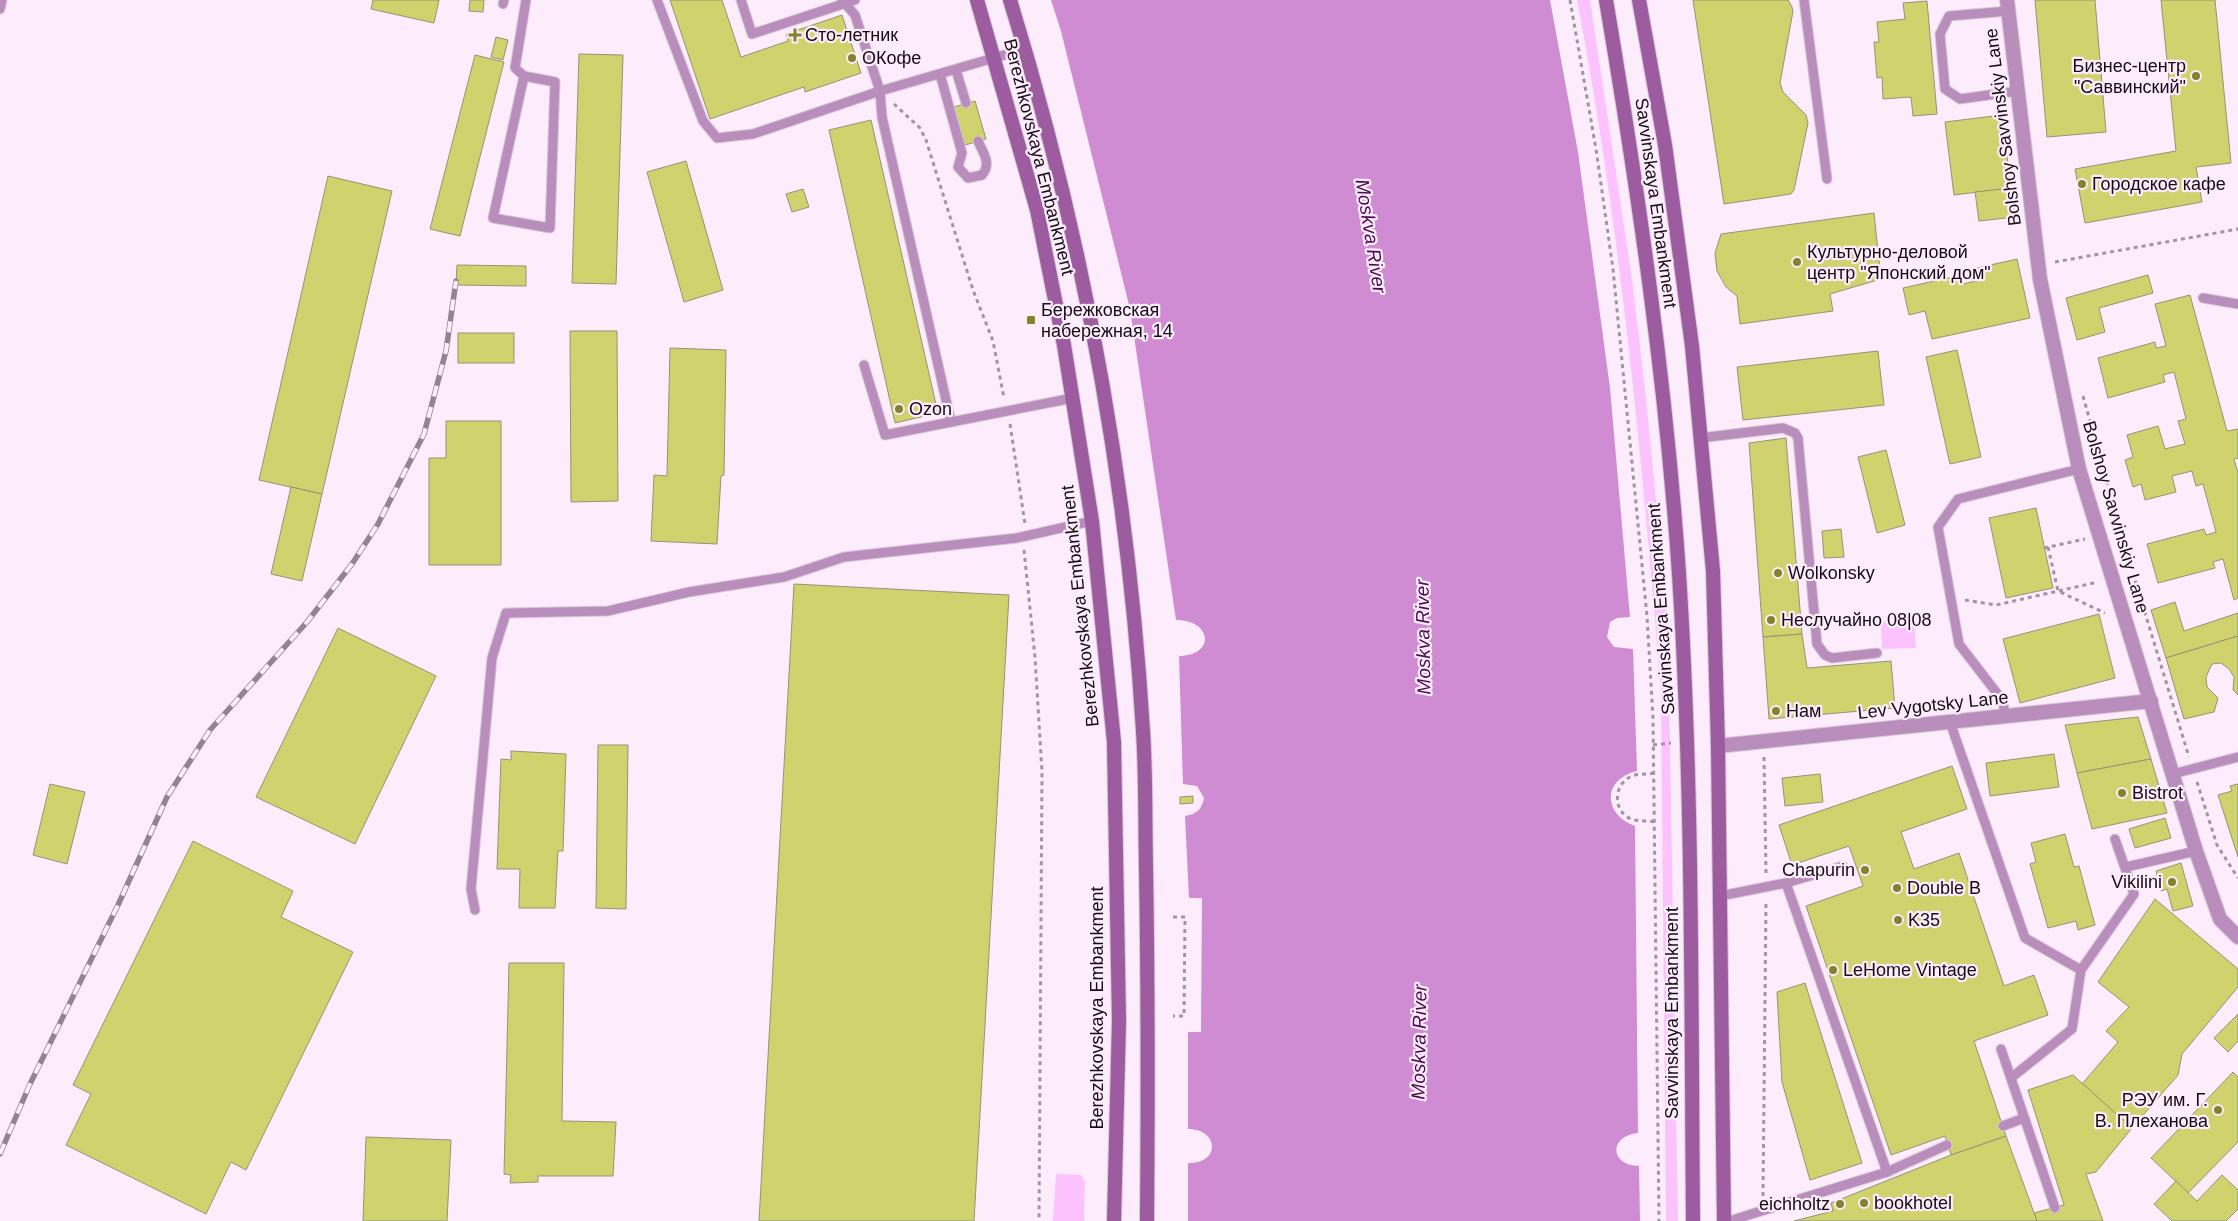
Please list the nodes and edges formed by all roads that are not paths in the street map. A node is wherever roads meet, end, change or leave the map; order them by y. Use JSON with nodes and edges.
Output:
{"nodes":[{"id":1,"x":2,"y":0,"type":"edge"},
{"id":2,"x":526,"y":0,"type":"edge"},
{"id":3,"x":657,"y":0,"type":"edge"},
{"id":4,"x":741,"y":0,"type":"edge"},
{"id":5,"x":855,"y":0,"type":"edge"},
{"id":6,"x":978,"y":0,"type":"edge"},
{"id":7,"x":1010,"y":0,"type":"edge"},
{"id":8,"x":1606,"y":0,"type":"edge"},
{"id":9,"x":1639,"y":0,"type":"edge"},
{"id":10,"x":1804,"y":0,"type":"edge"},
{"id":11,"x":843,"y":2,"type":"edge"},
{"id":12,"x":2008,"y":5,"type":"edge"},
{"id":13,"x":0,"y":9,"type":"edge"},
{"id":14,"x":1025,"y":48,"type":"junction"},
{"id":15,"x":996,"y":59,"type":"junction"},
{"id":16,"x":956,"y":70,"type":"junction"},
{"id":17,"x":940,"y":74,"type":"junction"},
{"id":18,"x":524,"y":76,"type":"junction"},
{"id":19,"x":880,"y":91,"type":"junction"},
{"id":20,"x":2018,"y":91,"type":"junction"},
{"id":21,"x":966,"y":103,"type":"dead end"},
{"id":22,"x":978,"y":141,"type":"dead end"},
{"id":23,"x":1827,"y":179,"type":"dead end"},
{"id":24,"x":2203,"y":298,"type":"dead end"},
{"id":25,"x":2238,"y":304,"type":"edge"},
{"id":26,"x":864,"y":365,"type":"dead end"},
{"id":27,"x":1073,"y":398,"type":"junction"},
{"id":28,"x":952,"y":422,"type":"junction"},
{"id":29,"x":1700,"y":438,"type":"junction"},
{"id":30,"x":2080,"y":469,"type":"junction"},
{"id":31,"x":1092,"y":521,"type":"junction"},
{"id":32,"x":1877,"y":653,"type":"dead end"},
{"id":33,"x":2151,"y":701,"type":"junction"},
{"id":34,"x":2004,"y":717,"type":"junction"},
{"id":35,"x":1950,"y":722,"type":"junction"},
{"id":36,"x":1718,"y":746,"type":"junction"},
{"id":37,"x":2238,"y":757,"type":"edge"},
{"id":38,"x":2172,"y":774,"type":"junction"},
{"id":39,"x":2115,"y":839,"type":"dead end"},
{"id":40,"x":2196,"y":851,"type":"junction"},
{"id":41,"x":1843,"y":866,"type":"dead end"},
{"id":42,"x":2126,"y":867,"type":"junction"},
{"id":43,"x":1786,"y":883,"type":"junction"},
{"id":44,"x":1720,"y":896,"type":"junction"},
{"id":45,"x":475,"y":910,"type":"dead end"},
{"id":46,"x":2238,"y":937,"type":"edge"},
{"id":47,"x":2081,"y":970,"type":"junction"},
{"id":48,"x":2001,"y":1049,"type":"dead end"},
{"id":49,"x":2011,"y":1078,"type":"junction"},
{"id":50,"x":2024,"y":1118,"type":"junction"},
{"id":51,"x":2002,"y":1126,"type":"dead end"},
{"id":52,"x":1947,"y":1145,"type":"dead end"},
{"id":53,"x":1887,"y":1172,"type":"junction"},
{"id":54,"x":2055,"y":1208,"type":"dead end"},
{"id":55,"x":1114,"y":1221,"type":"edge"},
{"id":56,"x":1147,"y":1221,"type":"edge"},
{"id":57,"x":1693,"y":1221,"type":"edge"},
{"id":58,"x":1724,"y":1221,"type":"edge"},
{"id":59,"x":1729,"y":1221,"type":"edge"}],
"edges":[{"from":1,"to":13,"type":"lane"},
{"from":2,"to":18,"type":"lane"},
{"from":3,"to":19,"type":"lane"},
{"from":4,"to":11,"type":"lane"},
{"from":5,"to":11,"type":"lane"},
{"from":6,"to":15,"type":"main road","name":"Berezhkovskaya Embankment"},
{"from":7,"to":14,"type":"main road","name":"Berezhkovskaya Embankment"},
{"from":8,"to":57,"type":"main road","name":"Savvinskaya Embankment"},
{"from":9,"to":29,"type":"main road","name":"Savvinskaya Embankment"},
{"from":10,"to":23,"type":"lane"},
{"from":11,"to":19,"type":"lane"},
{"from":12,"to":20,"type":"street","name":"Bolshoy Savvinskiy Lane"},
{"from":12,"to":20,"type":"lane"},
{"from":14,"to":15,"type":"lane"},
{"from":14,"to":56,"type":"main road","name":"Berezhkovskaya Embankment"},
{"from":15,"to":16,"type":"lane"},
{"from":15,"to":27,"type":"main road","name":"Berezhkovskaya Embankment"},
{"from":16,"to":17,"type":"lane"},
{"from":16,"to":21,"type":"lane"},
{"from":17,"to":19,"type":"lane"},
{"from":17,"to":22,"type":"lane"},
{"from":18,"to":18,"type":"lane"},
{"from":19,"to":28,"type":"lane"},
{"from":20,"to":30,"type":"street","name":"Bolshoy Savvinskiy Lane"},
{"from":24,"to":25,"type":"lane"},
{"from":26,"to":28,"type":"lane"},
{"from":27,"to":28,"type":"lane"},
{"from":27,"to":31,"type":"main road","name":"Berezhkovskaya Embankment"},
{"from":29,"to":32,"type":"lane"},
{"from":29,"to":36,"type":"main road","name":"Savvinskaya Embankment"},
{"from":30,"to":33,"type":"street","name":"Bolshoy Savvinskiy Lane"},
{"from":30,"to":34,"type":"lane"},
{"from":31,"to":45,"type":"lane"},
{"from":31,"to":55,"type":"main road","name":"Berezhkovskaya Embankment"},
{"from":33,"to":34,"type":"street","name":"Lev Vygotsky Lane"},
{"from":33,"to":38,"type":"street","name":"Bolshoy Savvinskiy Lane"},
{"from":34,"to":35,"type":"street","name":"Lev Vygotsky Lane"},
{"from":35,"to":36,"type":"street","name":"Lev Vygotsky Lane"},
{"from":35,"to":47,"type":"lane"},
{"from":36,"to":44,"type":"main road","name":"Savvinskaya Embankment"},
{"from":37,"to":38,"type":"lane"},
{"from":38,"to":40,"type":"street","name":"Bolshoy Savvinskiy Lane"},
{"from":39,"to":42,"type":"lane"},
{"from":40,"to":42,"type":"lane"},
{"from":40,"to":46,"type":"street","name":"Bolshoy Savvinskiy Lane"},
{"from":41,"to":43,"type":"lane"},
{"from":42,"to":47,"type":"lane"},
{"from":43,"to":44,"type":"lane"},
{"from":43,"to":53,"type":"lane"},
{"from":44,"to":58,"type":"main road","name":"Savvinskaya Embankment"},
{"from":47,"to":49,"type":"lane"},
{"from":48,"to":49,"type":"lane"},
{"from":49,"to":50,"type":"lane"},
{"from":50,"to":51,"type":"lane"},
{"from":50,"to":54,"type":"lane"},
{"from":52,"to":53,"type":"lane"},
{"from":53,"to":59,"type":"lane"}]}
